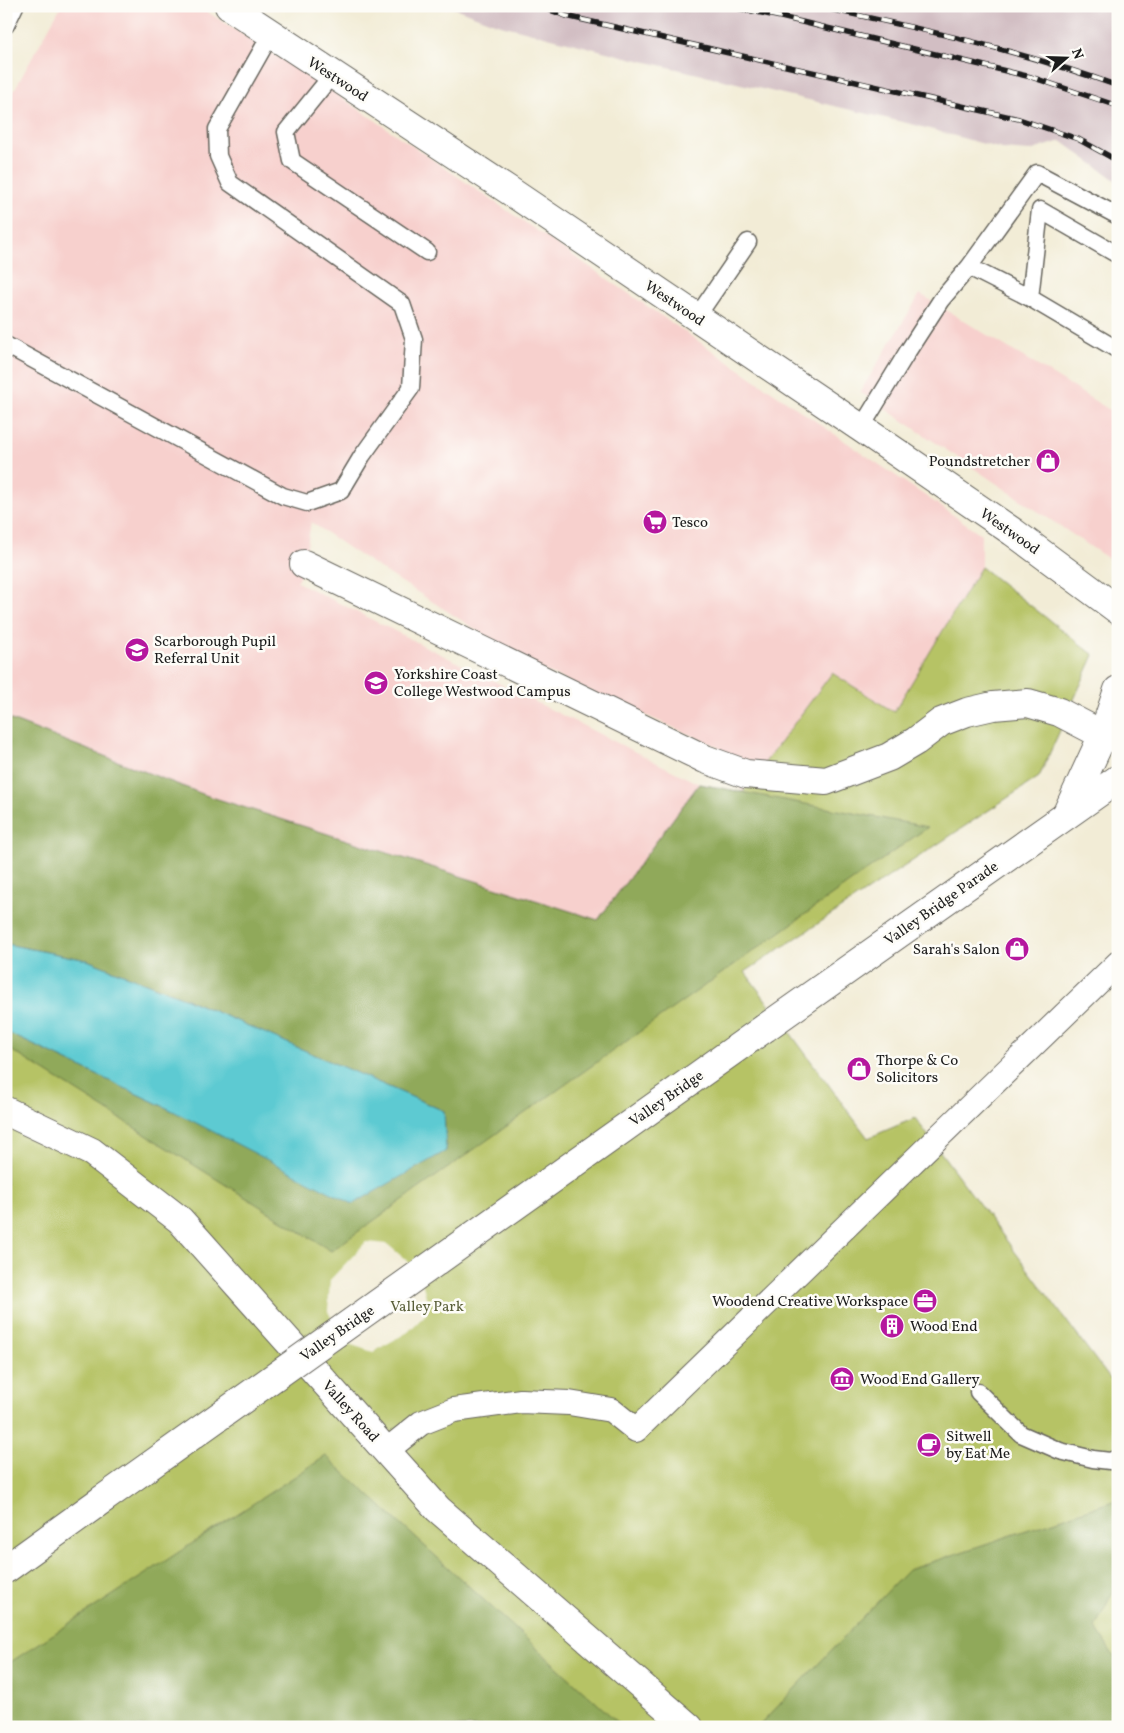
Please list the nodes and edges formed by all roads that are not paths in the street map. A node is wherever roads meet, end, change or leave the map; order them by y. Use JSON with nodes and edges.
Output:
{"nodes":[{"id":1,"x":15,"y":6,"type":"edge"},
{"id":2,"x":228,"y":6,"type":"edge"},
{"id":3,"x":6,"y":25,"type":"edge"},
{"id":4,"x":271,"y":34,"type":"junction"},
{"id":5,"x":332,"y":75,"type":"junction"},
{"id":6,"x":1018,"y":199,"type":"junction"},
{"id":7,"x":1040,"y":210,"type":"junction"},
{"id":8,"x":1118,"y":216,"type":"edge"},
{"id":9,"x":748,"y":242,"type":"dead end"},
{"id":10,"x":427,"y":252,"type":"dead end"},
{"id":11,"x":1118,"y":255,"type":"edge"},
{"id":12,"x":969,"y":267,"type":"junction"},
{"id":13,"x":1030,"y":298,"type":"junction"},
{"id":14,"x":696,"y":318,"type":"junction"},
{"id":15,"x":6,"y":346,"type":"edge"},
{"id":16,"x":1118,"y":350,"type":"edge"},
{"id":17,"x":861,"y":428,"type":"junction"},
{"id":18,"x":304,"y":564,"type":"dead end"},
{"id":19,"x":1117,"y":613,"type":"edge"},
{"id":20,"x":1118,"y":690,"type":"edge"},
{"id":21,"x":1110,"y":737,"type":"edge"},
{"id":22,"x":1118,"y":779,"type":"edge"},
{"id":23,"x":1066,"y":815,"type":"junction"},
{"id":24,"x":1118,"y":963,"type":"edge"},
{"id":25,"x":765,"y":1028,"type":"joint"},
{"id":26,"x":6,"y":1111,"type":"edge"},
{"id":27,"x":978,"y":1392,"type":"dead end"},
{"id":28,"x":386,"y":1451,"type":"junction"},
{"id":29,"x":1118,"y":1458,"type":"edge"},
{"id":30,"x":6,"y":1569,"type":"edge"},
{"id":31,"x":689,"y":1727,"type":"edge"}],
"edges":[{"from":1,"to":3,"type":"lane"},
{"from":2,"to":4,"type":"main road","name":"Westwood"},
{"from":4,"to":5,"type":"main road","name":"Westwood"},
{"from":4,"to":15,"type":"lane"},
{"from":5,"to":10,"type":"lane"},
{"from":5,"to":14,"type":"main road","name":"Westwood"},
{"from":6,"to":7,"type":"lane"},
{"from":6,"to":8,"type":"lane"},
{"from":6,"to":12,"type":"lane"},
{"from":7,"to":11,"type":"lane"},
{"from":7,"to":13,"type":"lane"},
{"from":9,"to":14,"type":"lane"},
{"from":12,"to":13,"type":"lane"},
{"from":12,"to":17,"type":"lane"},
{"from":13,"to":16,"type":"lane"},
{"from":14,"to":17,"type":"main road","name":"Westwood"},
{"from":17,"to":19,"type":"main road","name":"Westwood"},
{"from":18,"to":21,"type":"main road"},
{"from":20,"to":21,"type":"main road"},
{"from":21,"to":23,"type":"main road"},
{"from":22,"to":23,"type":"main road","name":"Valley Bridge Parade"},
{"from":23,"to":25,"type":"main road","name":"Valley Bridge Parade"},
{"from":24,"to":28,"type":"street"},
{"from":25,"to":30,"type":"main road","name":"Valley Bridge","bridge":true},
{"from":26,"to":28,"type":"main road","name":"Valley Road"},
{"from":27,"to":29,"type":"lane"},
{"from":28,"to":31,"type":"main road","name":"Valley Road"}]}
